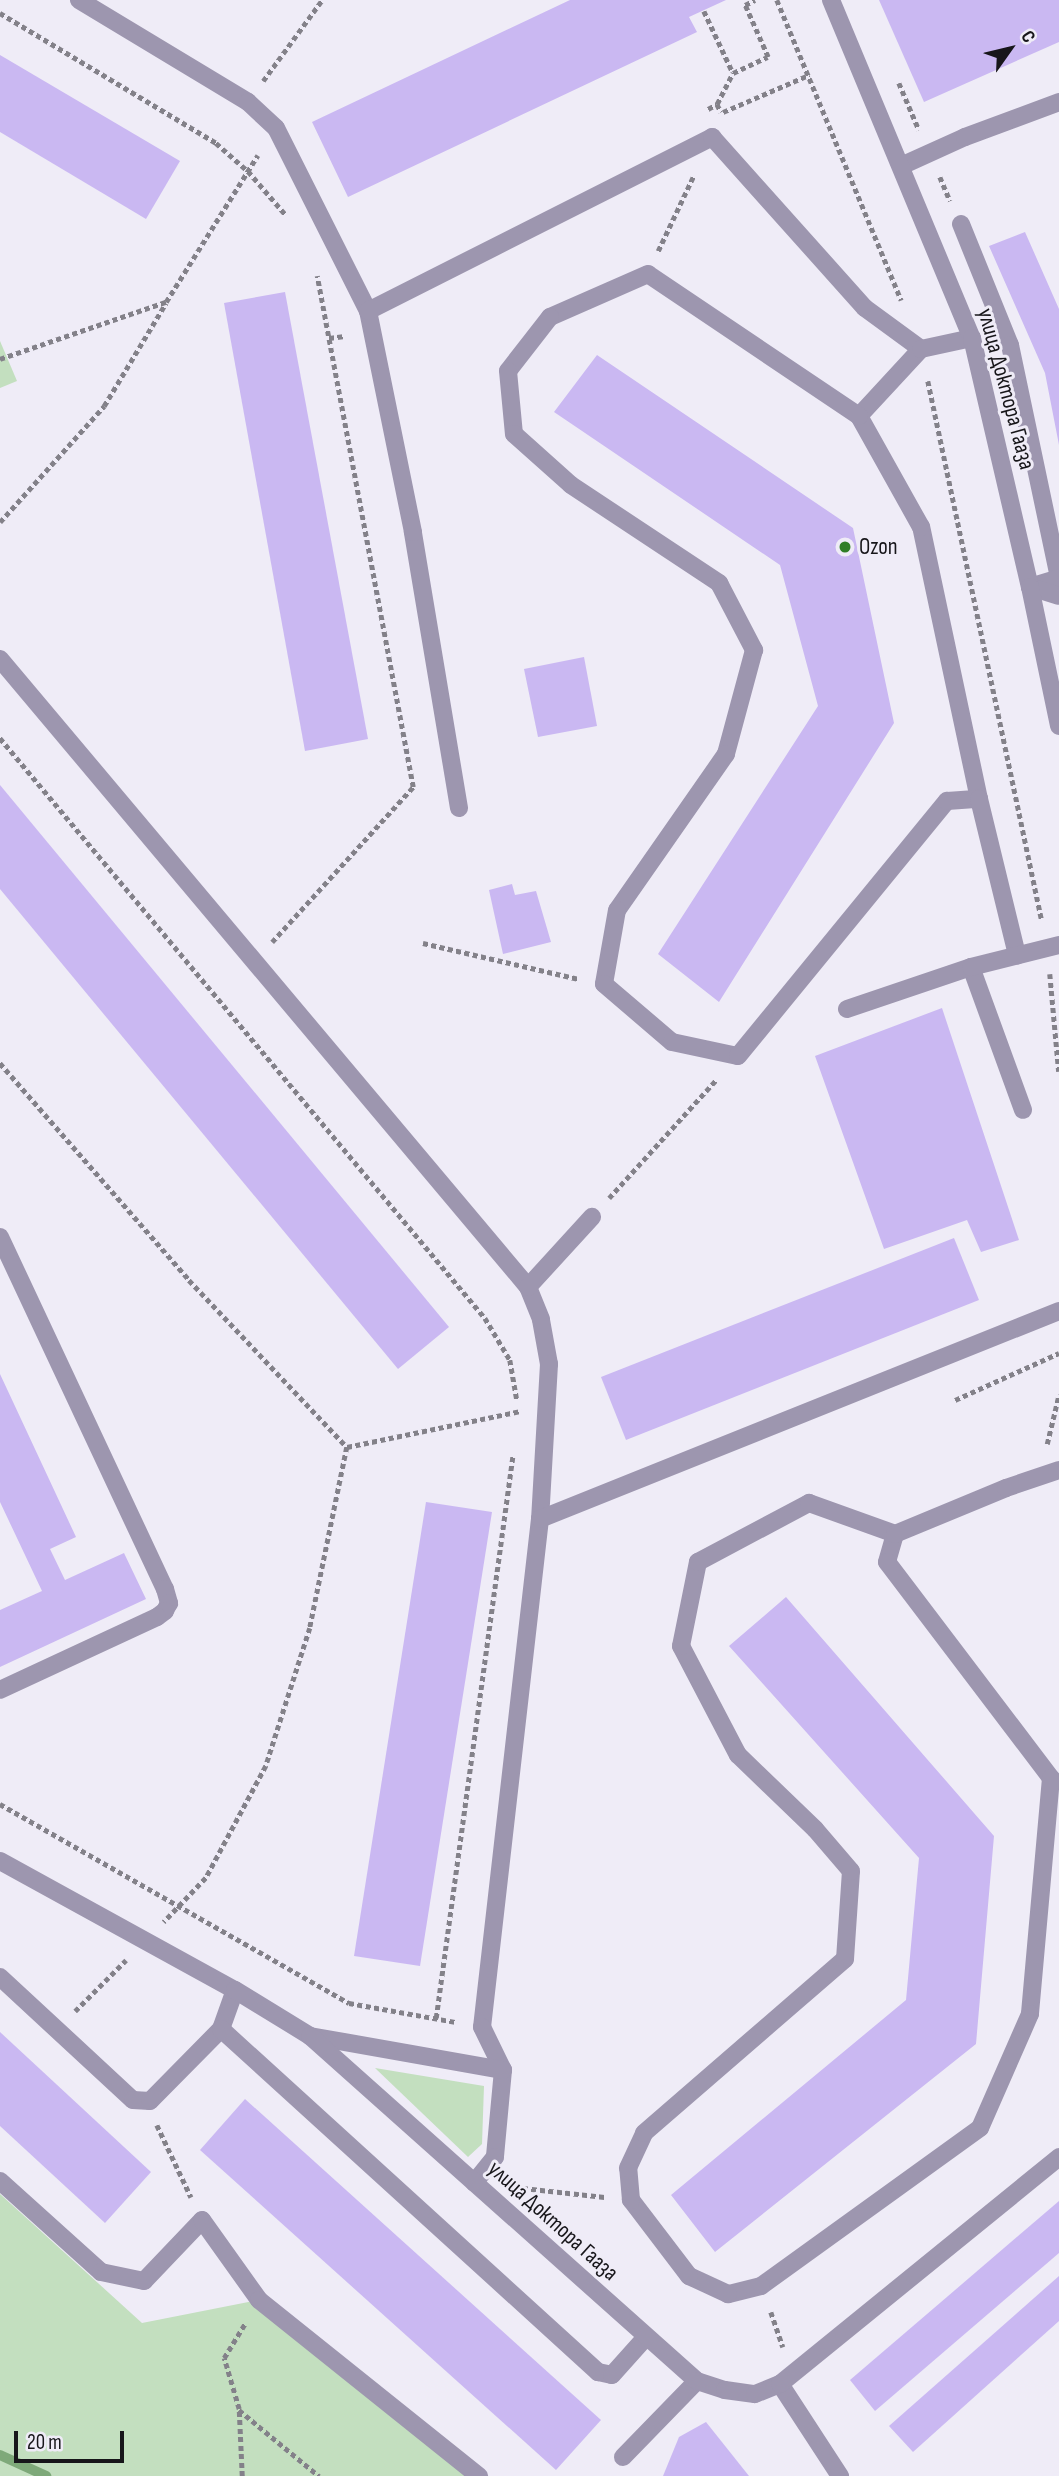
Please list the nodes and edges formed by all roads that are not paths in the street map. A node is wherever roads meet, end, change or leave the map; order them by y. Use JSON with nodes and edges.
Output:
{"nodes":[{"id":1,"x":79,"y":0,"type":"edge"},
{"id":2,"x":831,"y":0,"type":"edge"},
{"id":3,"x":1059,"y":103,"type":"edge"},
{"id":4,"x":901,"y":166,"type":"junction"},
{"id":5,"x":961,"y":224,"type":"road end"},
{"id":6,"x":368,"y":311,"type":"junction"},
{"id":7,"x":972,"y":338,"type":"junction"},
{"id":8,"x":921,"y":349,"type":"junction"},
{"id":9,"x":859,"y":416,"type":"junction"},
{"id":10,"x":1059,"y":578,"type":"edge"},
{"id":11,"x":1030,"y":587,"type":"junction"},
{"id":12,"x":1059,"y":596,"type":"edge"},
{"id":13,"x":0,"y":659,"type":"edge"},
{"id":14,"x":1059,"y":726,"type":"edge"},
{"id":15,"x":979,"y":799,"type":"junction"},
{"id":16,"x":459,"y":808,"type":"dead end"},
{"id":17,"x":1059,"y":945,"type":"edge"},
{"id":18,"x":1017,"y":955,"type":"junction"},
{"id":19,"x":971,"y":967,"type":"junction"},
{"id":20,"x":847,"y":1009,"type":"dead end"},
{"id":21,"x":1023,"y":1110,"type":"dead end"},
{"id":22,"x":592,"y":1217,"type":"road end"},
{"id":23,"x":0,"y":1237,"type":"edge"},
{"id":24,"x":528,"y":1287,"type":"junction"},
{"id":25,"x":1059,"y":1311,"type":"edge"},
{"id":26,"x":1059,"y":1470,"type":"edge"},
{"id":27,"x":540,"y":1518,"type":"junction"},
{"id":28,"x":895,"y":1534,"type":"junction"},
{"id":29,"x":0,"y":1690,"type":"edge"},
{"id":30,"x":0,"y":1861,"type":"edge"},
{"id":31,"x":0,"y":1977,"type":"edge"},
{"id":32,"x":235,"y":1990,"type":"junction"},
{"id":33,"x":221,"y":2029,"type":"junction"},
{"id":34,"x":310,"y":2036,"type":"junction"},
{"id":35,"x":503,"y":2070,"type":"junction"},
{"id":36,"x":1059,"y":2157,"type":"edge"},
{"id":37,"x":0,"y":2181,"type":"edge"},
{"id":38,"x":474,"y":2183,"type":"junction"},
{"id":39,"x":646,"y":2337,"type":"junction"},
{"id":40,"x":787,"y":2379,"type":"junction"},
{"id":41,"x":697,"y":2381,"type":"junction"},
{"id":42,"x":623,"y":2457,"type":"dead end"},
{"id":43,"x":479,"y":2476,"type":"edge"},
{"id":44,"x":839,"y":2476,"type":"edge"}],
"edges":[{"from":1,"to":6,"type":"street"},
{"from":2,"to":4,"type":"street","name":"улица Доктора Гааза"},
{"from":3,"to":4,"type":"street"},
{"from":4,"to":7,"type":"street","name":"улица Доктора Гааза"},
{"from":5,"to":10,"type":"street"},
{"from":6,"to":8,"type":"street"},
{"from":6,"to":16,"type":"street"},
{"from":7,"to":8,"type":"street"},
{"from":7,"to":11,"type":"street","name":"улица Доктора Гааза"},
{"from":8,"to":9,"type":"street"},
{"from":9,"to":15,"type":"street"},
{"from":9,"to":15,"type":"street"},
{"from":10,"to":11,"type":"street"},
{"from":11,"to":12,"type":"street"},
{"from":11,"to":14,"type":"street","name":"улица Доктора Гааза"},
{"from":13,"to":24,"type":"street"},
{"from":15,"to":18,"type":"street"},
{"from":17,"to":18,"type":"street"},
{"from":18,"to":19,"type":"street"},
{"from":19,"to":20,"type":"street"},
{"from":19,"to":21,"type":"street"},
{"from":22,"to":24,"type":"street"},
{"from":23,"to":29,"type":"street"},
{"from":24,"to":27,"type":"street"},
{"from":25,"to":27,"type":"street"},
{"from":26,"to":28,"type":"street"},
{"from":27,"to":35,"type":"street"},
{"from":28,"to":28,"type":"street"},
{"from":30,"to":32,"type":"street","name":"улица Доктора Гааза"},
{"from":31,"to":33,"type":"street"},
{"from":32,"to":33,"type":"street"},
{"from":32,"to":34,"type":"street","name":"улица Доктора Гааза"},
{"from":33,"to":39,"type":"street"},
{"from":34,"to":35,"type":"street"},
{"from":34,"to":38,"type":"street","name":"улица Доктора Гааза"},
{"from":35,"to":38,"type":"street"},
{"from":36,"to":40,"type":"street","name":"улица Доктора Гааза"},
{"from":37,"to":43,"type":"street"},
{"from":38,"to":39,"type":"street","name":"улица Доктора Гааза"},
{"from":39,"to":41,"type":"street","name":"улица Доктора Гааза"},
{"from":40,"to":41,"type":"street","name":"улица Доктора Гааза"},
{"from":40,"to":44,"type":"street"},
{"from":41,"to":42,"type":"street"}]}
